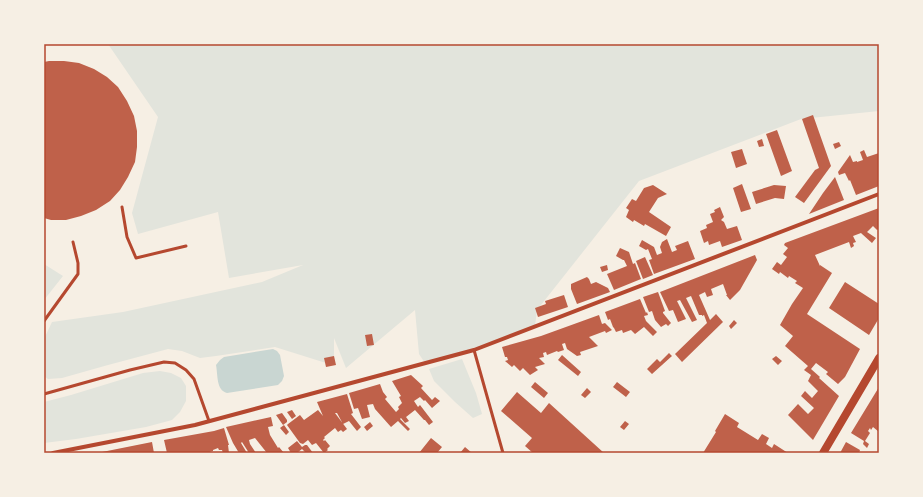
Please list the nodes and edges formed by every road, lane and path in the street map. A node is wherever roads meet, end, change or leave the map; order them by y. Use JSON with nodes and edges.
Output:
{"nodes":[{"id":1,"x":879,"y":194,"type":"edge"},
{"id":2,"x":122,"y":207,"type":"dead end"},
{"id":3,"x":73,"y":242,"type":"dead end"},
{"id":4,"x":186,"y":246,"type":"dead end"},
{"id":5,"x":44,"y":321,"type":"edge"},
{"id":6,"x":474,"y":350,"type":"junction"},
{"id":7,"x":879,"y":358,"type":"edge"},
{"id":8,"x":44,"y":394,"type":"edge"},
{"id":9,"x":209,"y":421,"type":"junction"},
{"id":10,"x":53,"y":453,"type":"edge"},
{"id":11,"x":503,"y":453,"type":"edge"},
{"id":12,"x":823,"y":453,"type":"edge"}],
"edges":[{"from":1,"to":6,"type":"street"},
{"from":2,"to":4,"type":"lane"},
{"from":3,"to":5,"type":"lane"},
{"from":6,"to":9,"type":"street"},
{"from":6,"to":11,"type":"lane"},
{"from":7,"to":12,"type":"main road"},
{"from":8,"to":9,"type":"lane"},
{"from":9,"to":10,"type":"street"}]}
